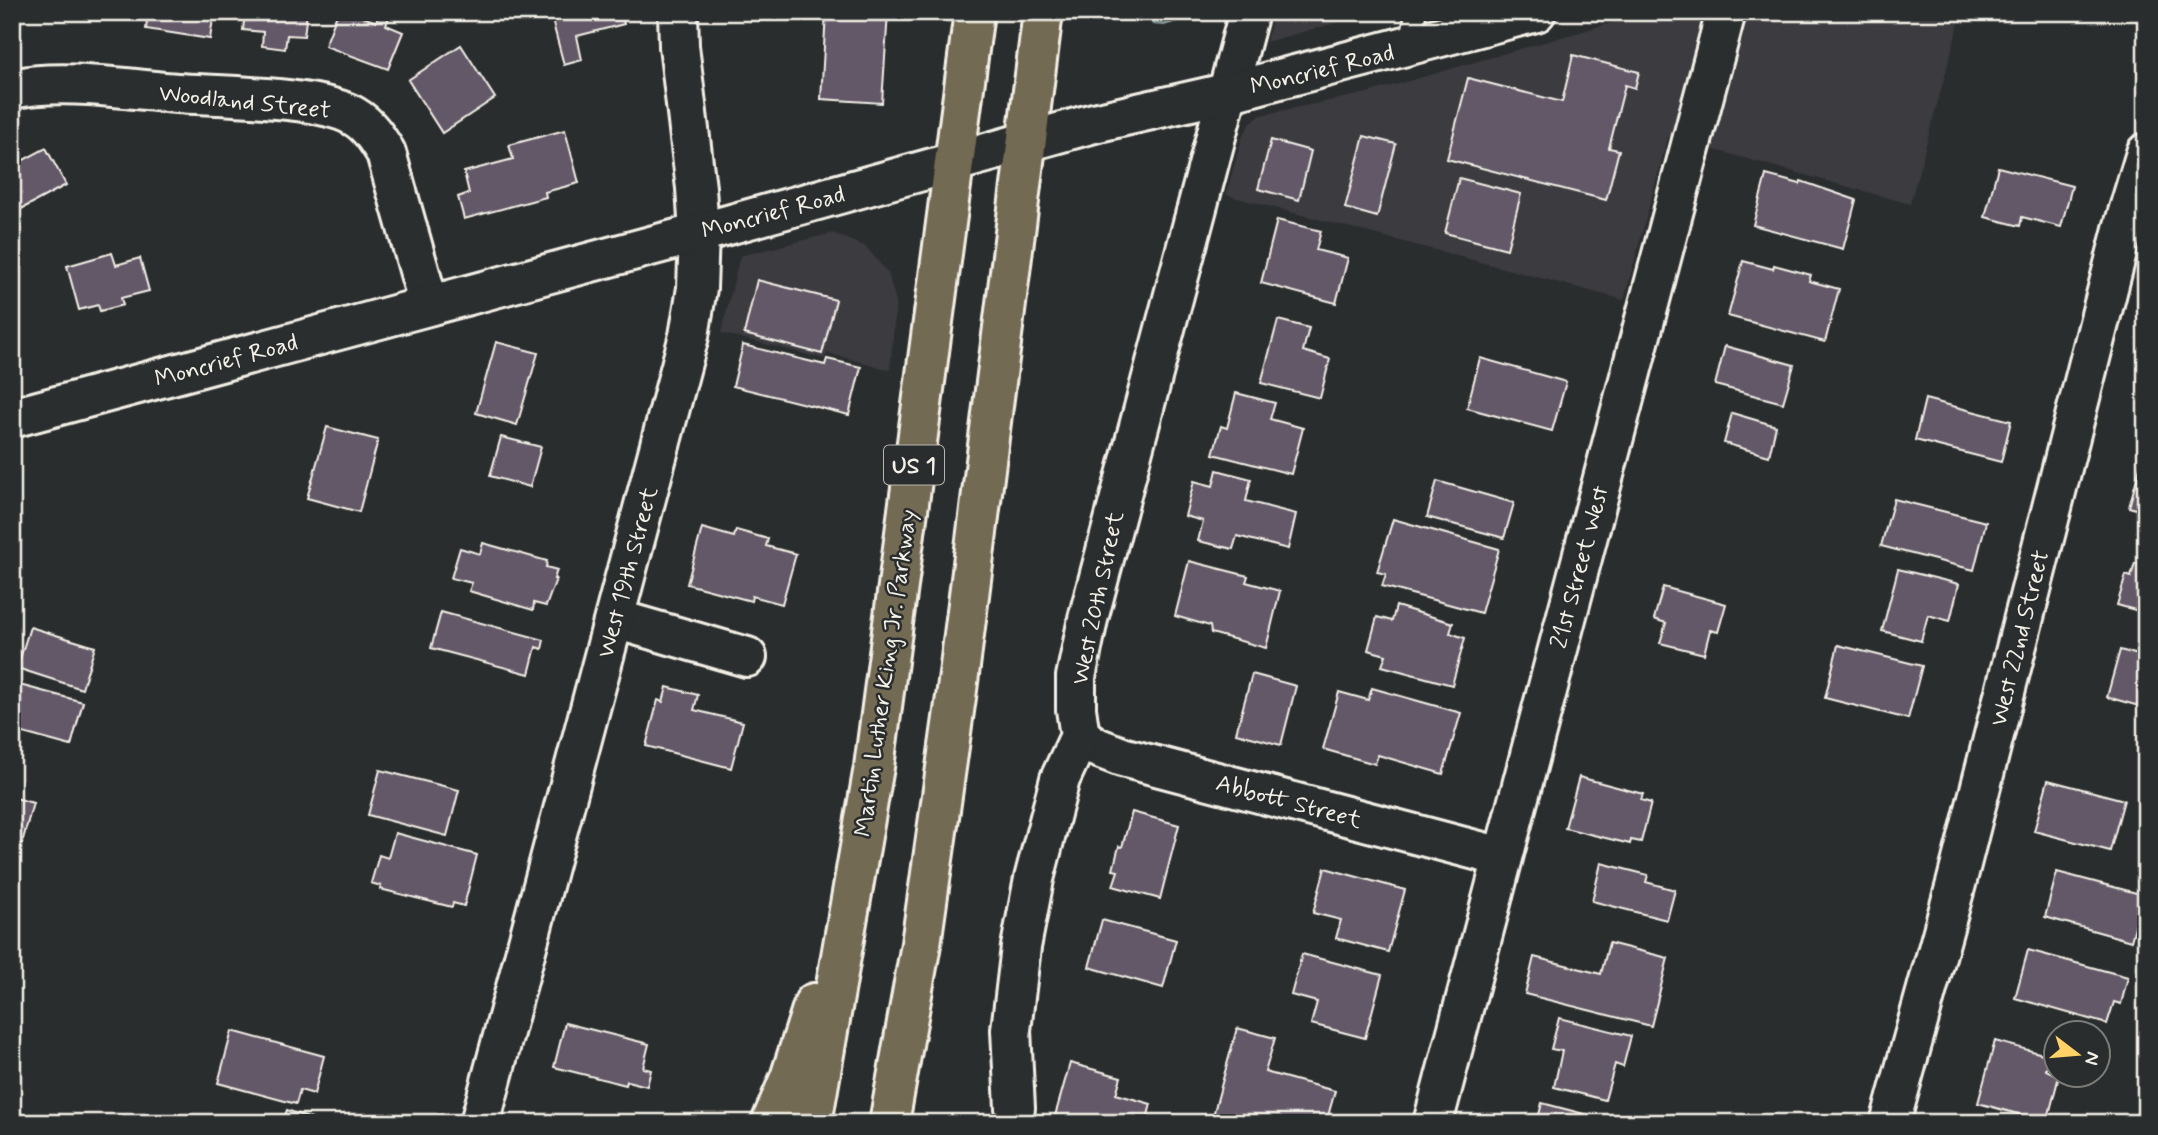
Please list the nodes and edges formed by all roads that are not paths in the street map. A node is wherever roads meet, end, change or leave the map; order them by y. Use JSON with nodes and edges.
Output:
{"nodes":[{"id":1,"x":678,"y":12,"type":"edge"},
{"id":2,"x":974,"y":12,"type":"edge"},
{"id":3,"x":1043,"y":12,"type":"edge"},
{"id":4,"x":1249,"y":12,"type":"edge"},
{"id":5,"x":1726,"y":12,"type":"edge"},
{"id":6,"x":1518,"y":14,"type":"edge"},
{"id":7,"x":1413,"y":29,"type":"edge"},
{"id":8,"x":12,"y":89,"type":"edge"},
{"id":9,"x":1226,"y":93,"type":"junction"},
{"id":10,"x":1025,"y":143,"type":"junction"},
{"id":11,"x":2146,"y":153,"type":"edge"},
{"id":12,"x":954,"y":162,"type":"junction"},
{"id":13,"x":699,"y":233,"type":"junction"},
{"id":14,"x":429,"y":305,"type":"junction"},
{"id":15,"x":12,"y":418,"type":"edge"},
{"id":16,"x":615,"y":619,"type":"junction"},
{"id":17,"x":747,"y":657,"type":"dead end"},
{"id":18,"x":1080,"y":736,"type":"junction"},
{"id":19,"x":874,"y":767,"type":"junction"},
{"id":20,"x":1503,"y":857,"type":"junction"},
{"id":21,"x":1015,"y":1108,"type":"dead end"},
{"id":22,"x":480,"y":1123,"type":"edge"},
{"id":23,"x":771,"y":1123,"type":"edge"},
{"id":24,"x":812,"y":1123,"type":"edge"},
{"id":25,"x":888,"y":1123,"type":"edge"},
{"id":26,"x":1433,"y":1123,"type":"edge"},
{"id":27,"x":1890,"y":1123,"type":"edge"}],
"edges":[{"from":1,"to":13,"type":"street","name":"West 19th Street"},
{"from":2,"to":12,"type":"highway","name":"Martin Luther King Jr. Parkway","number":"US 1"},
{"from":3,"to":10,"type":"highway"},
{"from":4,"to":9,"type":"street","name":"West 20th Street"},
{"from":5,"to":20,"type":"street","name":"21st Street West"},
{"from":6,"to":7,"type":"street","name":"Moncrief Road"},
{"from":7,"to":9,"type":"street","name":"Moncrief Road"},
{"from":8,"to":14,"type":"street","name":"Woodland Street"},
{"from":9,"to":10,"type":"street","name":"Moncrief Road"},
{"from":9,"to":18,"type":"street","name":"West 20th Street"},
{"from":10,"to":12,"type":"street","name":"Moncrief Road"},
{"from":10,"to":25,"type":"highway"},
{"from":11,"to":27,"type":"street","name":"West 22nd Street"},
{"from":12,"to":13,"type":"street","name":"Moncrief Road"},
{"from":12,"to":19,"type":"highway","name":"Martin Luther King Jr. Parkway","number":"US 1"},
{"from":13,"to":14,"type":"street","name":"Moncrief Road"},
{"from":13,"to":16,"type":"street","name":"West 19th Street"},
{"from":14,"to":15,"type":"street","name":"Moncrief Road"},
{"from":16,"to":17,"type":"street"},
{"from":16,"to":22,"type":"street","name":"West 19th Street"},
{"from":18,"to":20,"type":"street","name":"Abbott Street"},
{"from":18,"to":21,"type":"street"},
{"from":19,"to":23,"type":"highway"},
{"from":19,"to":24,"type":"highway","name":"Martin Luther King Jr. Parkway","number":"US 1"},
{"from":20,"to":26,"type":"street","name":"21st Street West"}]}
